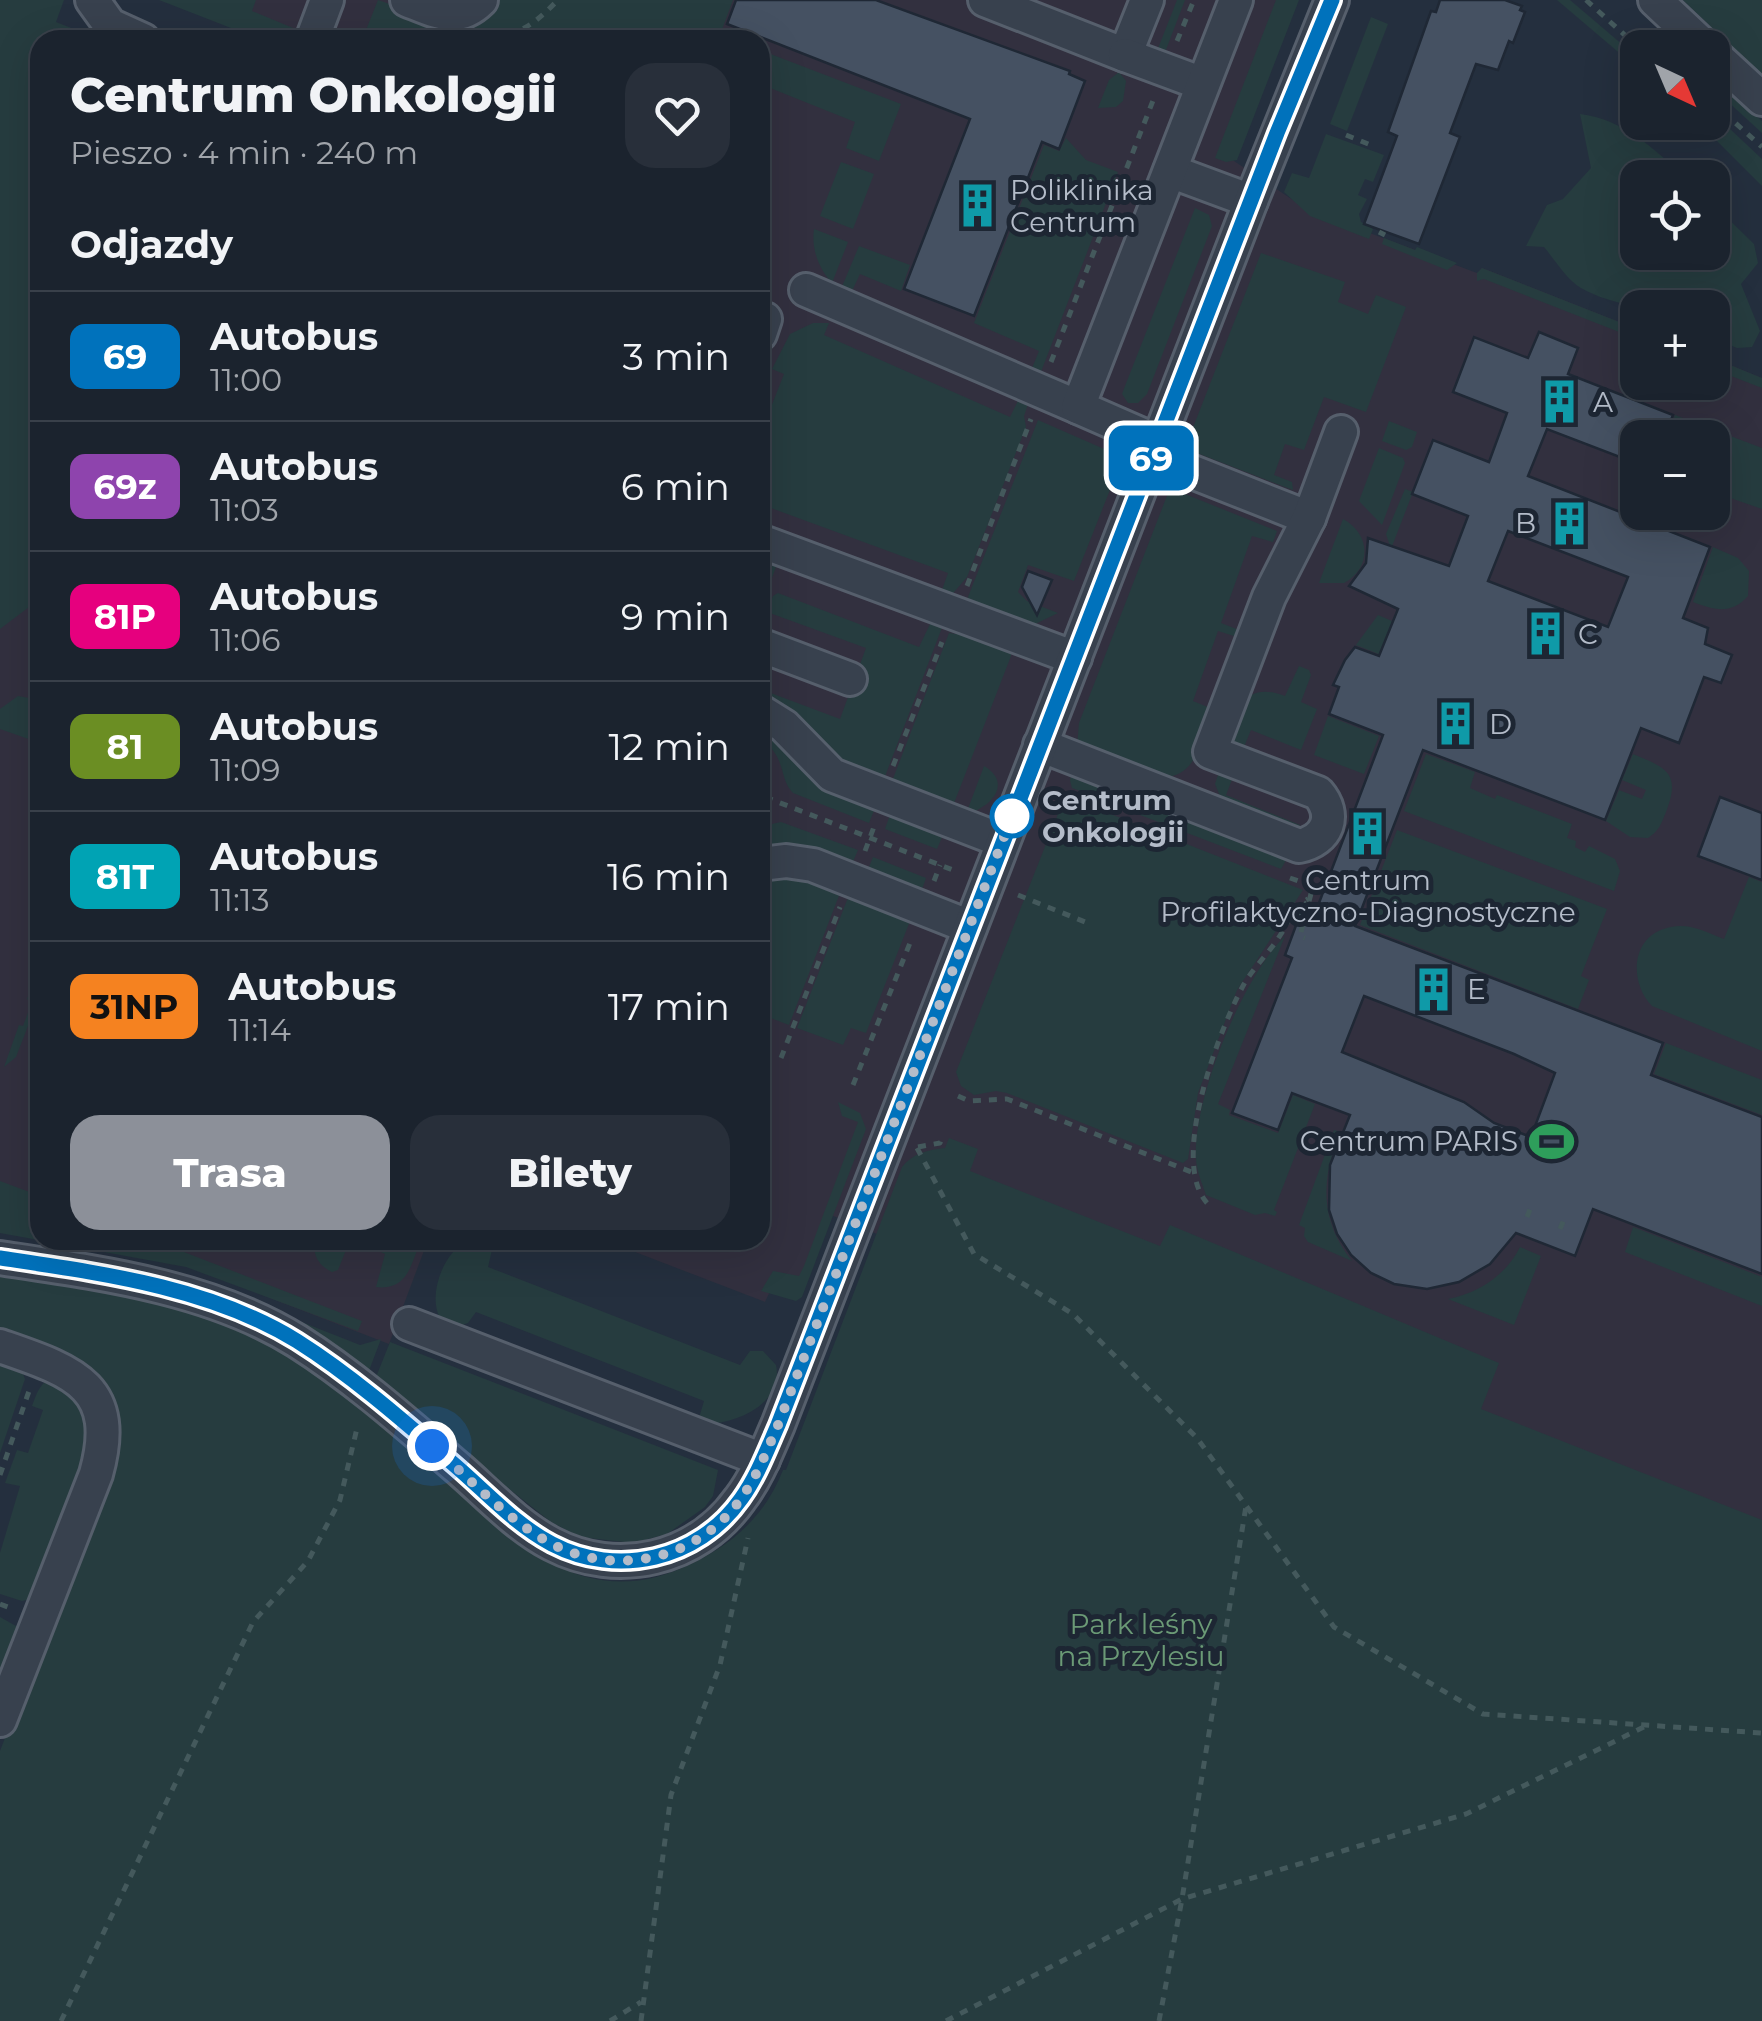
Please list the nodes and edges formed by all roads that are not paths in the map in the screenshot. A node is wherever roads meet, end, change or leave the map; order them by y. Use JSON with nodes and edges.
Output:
{"nodes":[{"id":1,"x":92,"y":0,"type":"edge"},
{"id":2,"x":328,"y":0,"type":"edge"},
{"id":3,"x":407,"y":0,"type":"edge"},
{"id":4,"x":1146,"y":0,"type":"edge"},
{"id":5,"x":1236,"y":0,"type":"edge"},
{"id":6,"x":1332,"y":0,"type":"edge"},
{"id":7,"x":1654,"y":0,"type":"edge"},
{"id":8,"x":990,"y":1,"type":"edge"},
{"id":9,"x":474,"y":6,"type":"edge"},
{"id":10,"x":1064,"y":14,"type":"edge"},
{"id":11,"x":121,"y":30,"type":"edge"},
{"id":12,"x":316,"y":30,"type":"edge"},
{"id":13,"x":1686,"y":30,"type":"edge"},
{"id":14,"x":1125,"y":54,"type":"junction"},
{"id":15,"x":1730,"y":70,"type":"edge"},
{"id":16,"x":1204,"y":84,"type":"junction"},
{"id":17,"x":1762,"y":99,"type":"edge"},
{"id":18,"x":1170,"y":171,"type":"junction"},
{"id":19,"x":1251,"y":201,"type":"junction"},
{"id":20,"x":806,"y":290,"type":"dead end"},
{"id":21,"x":1078,"y":408,"type":"junction"},
{"id":22,"x":1341,"y":432,"type":"dead end"},
{"id":23,"x":1155,"y":449,"type":"junction"},
{"id":24,"x":1309,"y":518,"type":"junction"},
{"id":25,"x":770,"y":545,"type":"edge"},
{"id":26,"x":770,"y":649,"type":"edge"},
{"id":27,"x":1075,"y":658,"type":"junction"},
{"id":28,"x":850,"y":680,"type":"dead end"},
{"id":29,"x":770,"y":717,"type":"edge"},
{"id":30,"x":1040,"y":745,"type":"junction"},
{"id":31,"x":1210,"y":752,"type":"junction"},
{"id":32,"x":1190,"y":804,"type":"junction"},
{"id":33,"x":1002,"y":842,"type":"junction"},
{"id":34,"x":770,"y":863,"type":"edge"},
{"id":35,"x":970,"y":926,"type":"junction"},
{"id":36,"x":0,"y":1258,"type":"edge"},
{"id":37,"x":409,"y":1324,"type":"dead end"},
{"id":38,"x":0,"y":1346,"type":"edge"},
{"id":39,"x":763,"y":1460,"type":"junction"},
{"id":40,"x":0,"y":1720,"type":"edge"}],
"edges":[{"from":1,"to":11,"type":"street"},
{"from":2,"to":12,"type":"street"},
{"from":3,"to":9,"type":"street"},
{"from":4,"to":14,"type":"street"},
{"from":5,"to":16,"type":"street"},
{"from":6,"to":19,"type":"street"},
{"from":7,"to":13,"type":"street"},
{"from":8,"to":10,"type":"street"},
{"from":10,"to":14,"type":"street"},
{"from":14,"to":16,"type":"street"},
{"from":15,"to":17,"type":"street"},
{"from":16,"to":18,"type":"street"},
{"from":18,"to":19,"type":"street"},
{"from":18,"to":21,"type":"street"},
{"from":19,"to":23,"type":"street"},
{"from":20,"to":21,"type":"street"},
{"from":21,"to":23,"type":"street"},
{"from":22,"to":24,"type":"street"},
{"from":23,"to":24,"type":"street"},
{"from":23,"to":27,"type":"street"},
{"from":24,"to":31,"type":"street"},
{"from":25,"to":27,"type":"street"},
{"from":26,"to":28,"type":"street"},
{"from":27,"to":30,"type":"street"},
{"from":29,"to":33,"type":"street"},
{"from":30,"to":32,"type":"street"},
{"from":30,"to":33,"type":"street"},
{"from":31,"to":32,"type":"street"},
{"from":31,"to":32,"type":"street"},
{"from":33,"to":35,"type":"street"},
{"from":34,"to":35,"type":"street"},
{"from":35,"to":39,"type":"street"},
{"from":36,"to":39,"type":"street"},
{"from":37,"to":39,"type":"street"},
{"from":38,"to":40,"type":"street"}]}
